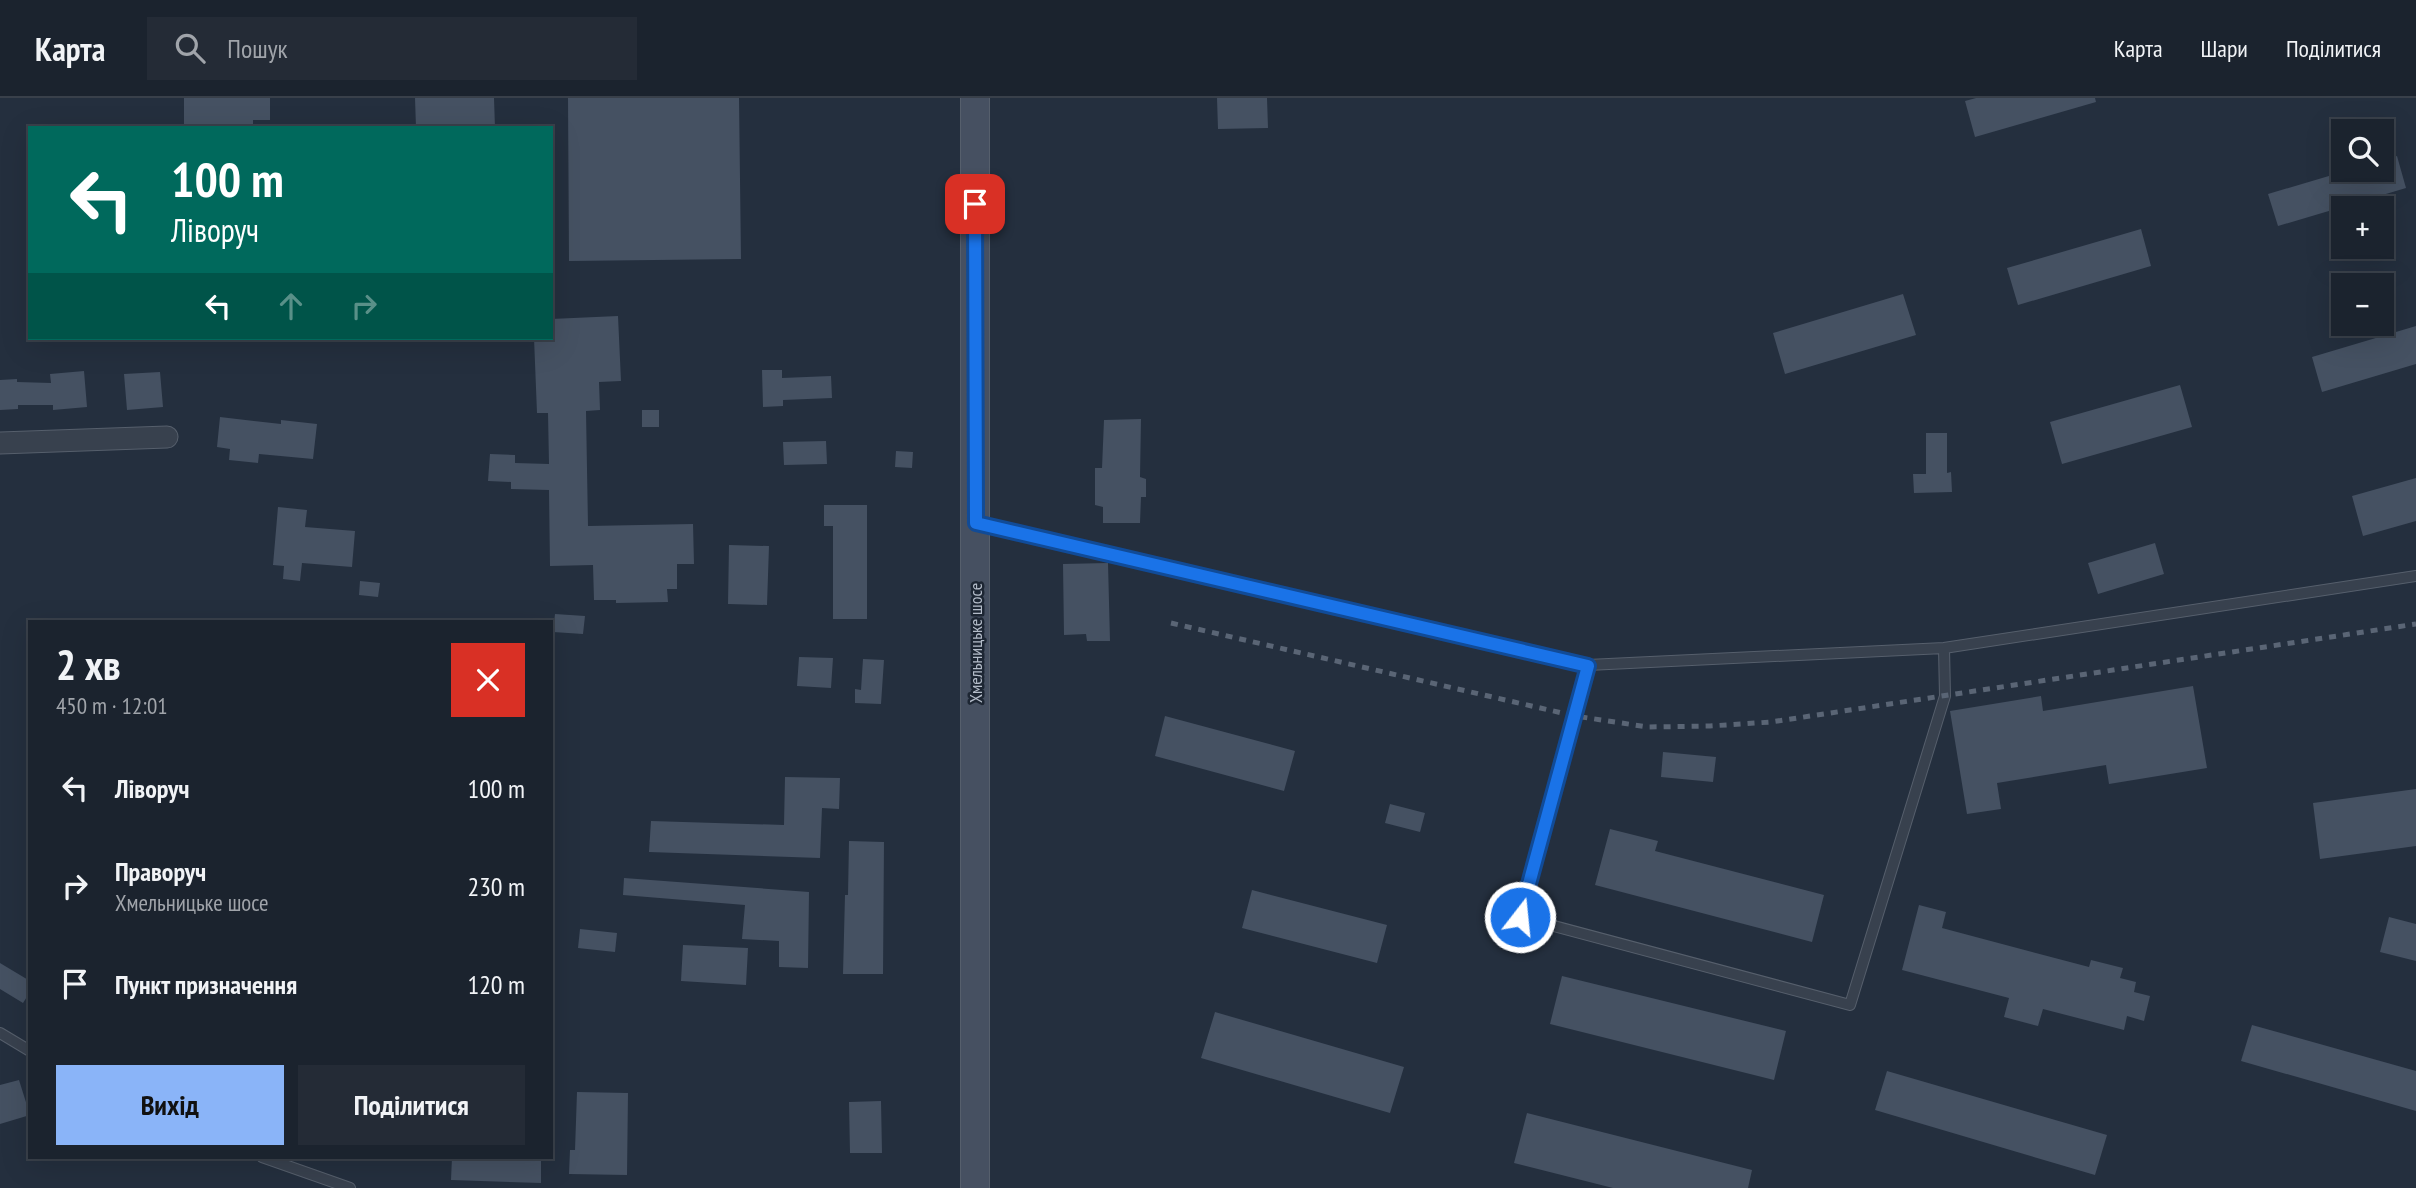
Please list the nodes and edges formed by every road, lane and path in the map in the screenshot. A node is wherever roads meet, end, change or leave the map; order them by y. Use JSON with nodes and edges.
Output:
{"nodes":[{"id":1,"x":975,"y":98,"type":"edge"},
{"id":2,"x":167,"y":436,"type":"dead end"},
{"id":3,"x":0,"y":443,"type":"edge"},
{"id":4,"x":976,"y":523,"type":"junction"},
{"id":5,"x":2416,"y":576,"type":"edge"},
{"id":6,"x":1944,"y":648,"type":"junction"},
{"id":7,"x":1588,"y":666,"type":"junction"},
{"id":8,"x":0,"y":1033,"type":"edge"},
{"id":9,"x":28,"y":1050,"type":"edge"},
{"id":10,"x":268,"y":1159,"type":"edge"},
{"id":11,"x":350,"y":1188,"type":"edge"},
{"id":12,"x":975,"y":1188,"type":"edge"}],
"edges":[{"from":1,"to":4,"type":"street","name":"Хмельницьке шосе"},
{"from":2,"to":3,"type":"street"},
{"from":4,"to":7,"type":"lane"},
{"from":4,"to":12,"type":"street","name":"Хмельницьке шосе"},
{"from":5,"to":6,"type":"lane"},
{"from":6,"to":7,"type":"lane"},
{"from":6,"to":7,"type":"lane"},
{"from":8,"to":9,"type":"lane"},
{"from":10,"to":11,"type":"lane"}]}
